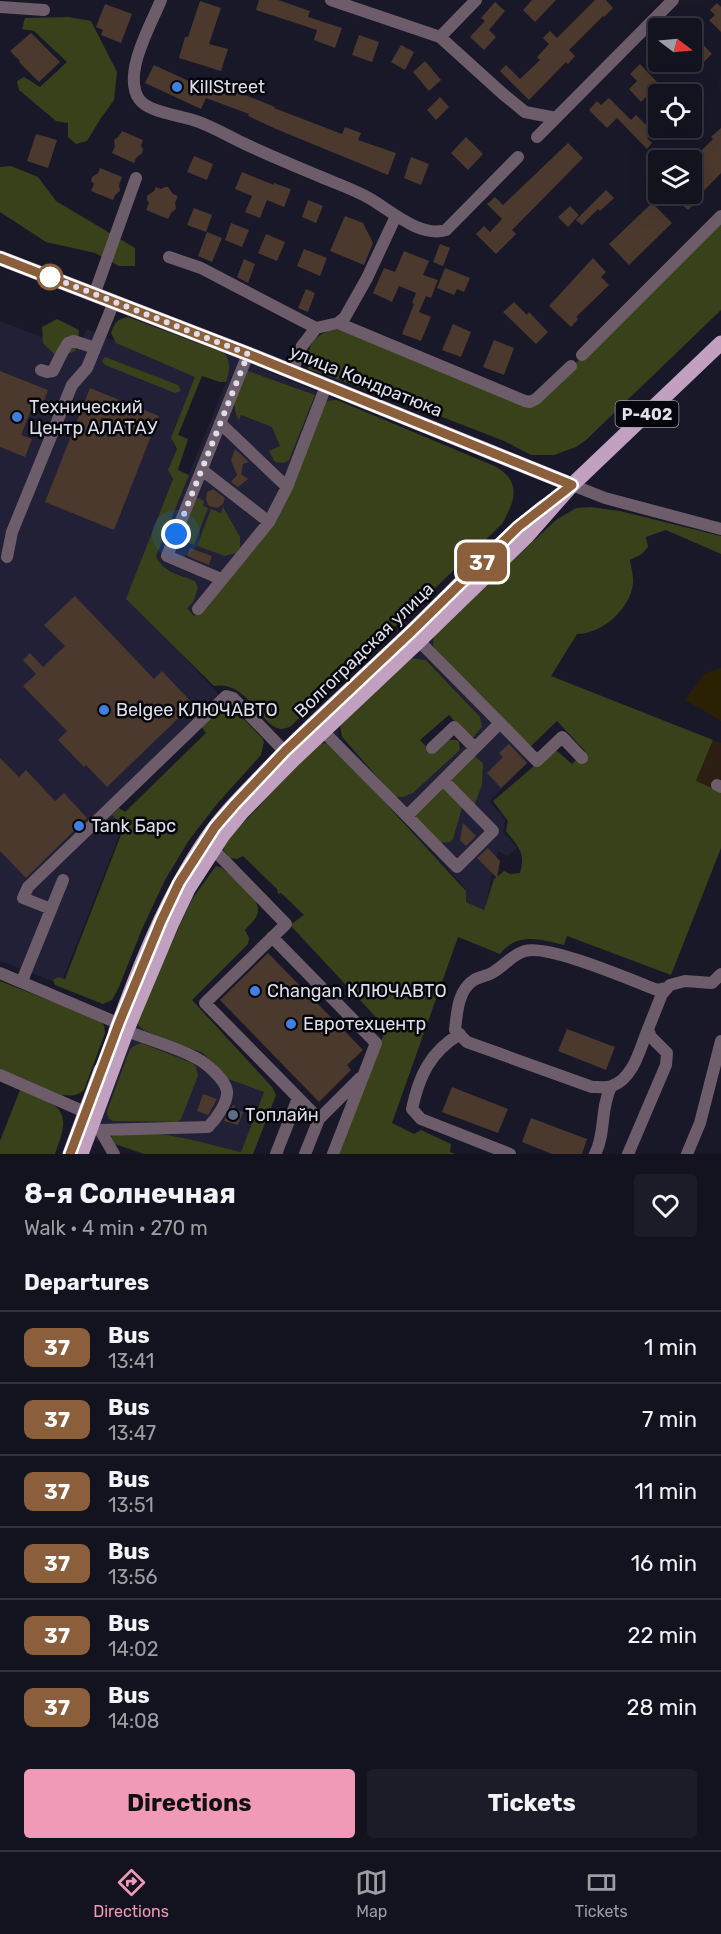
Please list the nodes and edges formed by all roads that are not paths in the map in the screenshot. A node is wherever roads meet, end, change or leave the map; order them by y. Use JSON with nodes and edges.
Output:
{"nodes":[{"id":1,"x":161,"y":0,"type":"edge"},
{"id":2,"x":331,"y":0,"type":"edge"},
{"id":3,"x":476,"y":0,"type":"edge"},
{"id":4,"x":673,"y":0,"type":"edge"},
{"id":5,"x":0,"y":6,"type":"edge"},
{"id":6,"x":44,"y":9,"type":"dead end"},
{"id":7,"x":440,"y":37,"type":"junction"},
{"id":8,"x":556,"y":118,"type":"junction"},
{"id":9,"x":537,"y":138,"type":"dead end"},
{"id":10,"x":518,"y":157,"type":"dead end"},
{"id":11,"x":136,"y":178,"type":"dead end"},
{"id":12,"x":396,"y":216,"type":"junction"},
{"id":13,"x":721,"y":216,"type":"edge"},
{"id":14,"x":169,"y":257,"type":"dead end"},
{"id":15,"x":0,"y":258,"type":"edge"},
{"id":16,"x":94,"y":295,"type":"junction"},
{"id":17,"x":114,"y":302,"type":"junction"},
{"id":18,"x":338,"y":323,"type":"junction"},
{"id":19,"x":316,"y":328,"type":"junction"},
{"id":20,"x":720,"y":345,"type":"edge"},
{"id":21,"x":95,"y":348,"type":"junction"},
{"id":22,"x":248,"y":354,"type":"junction"},
{"id":23,"x":582,"y":355,"type":"dead end"},
{"id":24,"x":571,"y":366,"type":"dead end"},
{"id":25,"x":41,"y":370,"type":"dead end"},
{"id":26,"x":292,"y":372,"type":"junction"},
{"id":27,"x":326,"y":386,"type":"junction"},
{"id":28,"x":220,"y":423,"type":"junction"},
{"id":29,"x":202,"y":470,"type":"junction"},
{"id":30,"x":572,"y":485,"type":"junction"},
{"id":31,"x":287,"y":487,"type":"junction"},
{"id":32,"x":269,"y":522,"type":"junction"},
{"id":33,"x":721,"y":529,"type":"edge"},
{"id":34,"x":7,"y":557,"type":"dead end"},
{"id":35,"x":221,"y":579,"type":"junction"},
{"id":36,"x":198,"y":609,"type":"dead end"},
{"id":37,"x":419,"y":641,"type":"junction"},
{"id":38,"x":500,"y":723,"type":"junction"},
{"id":39,"x":323,"y":731,"type":"junction"},
{"id":40,"x":432,"y":748,"type":"dead end"},
{"id":41,"x":475,"y":748,"type":"junction"},
{"id":42,"x":289,"y":756,"type":"junction"},
{"id":43,"x":582,"y":758,"type":"dead end"},
{"id":44,"x":442,"y":780,"type":"junction"},
{"id":45,"x":406,"y":816,"type":"junction"},
{"id":46,"x":213,"y":849,"type":"junction"},
{"id":47,"x":63,"y":880,"type":"dead end"},
{"id":48,"x":51,"y":909,"type":"junction"},
{"id":49,"x":272,"y":937,"type":"junction"},
{"id":50,"x":0,"y":973,"type":"edge"},
{"id":51,"x":721,"y":974,"type":"edge"},
{"id":52,"x":22,"y":981,"type":"junction"},
{"id":53,"x":667,"y":988,"type":"junction"},
{"id":54,"x":125,"y":1027,"type":"junction"},
{"id":55,"x":648,"y":1029,"type":"junction"},
{"id":56,"x":459,"y":1034,"type":"junction"},
{"id":57,"x":721,"y":1041,"type":"edge"},
{"id":58,"x":0,"y":1075,"type":"edge"},
{"id":59,"x":363,"y":1075,"type":"junction"},
{"id":60,"x":611,"y":1087,"type":"junction"},
{"id":61,"x":298,"y":1098,"type":"junction"},
{"id":62,"x":319,"y":1119,"type":"junction"},
{"id":63,"x":89,"y":1124,"type":"junction"},
{"id":64,"x":70,"y":1154,"type":"edge"},
{"id":65,"x":81,"y":1154,"type":"edge"},
{"id":66,"x":114,"y":1154,"type":"edge"},
{"id":67,"x":276,"y":1154,"type":"edge"},
{"id":68,"x":305,"y":1154,"type":"edge"},
{"id":69,"x":333,"y":1154,"type":"edge"},
{"id":70,"x":510,"y":1154,"type":"edge"},
{"id":71,"x":595,"y":1154,"type":"edge"},
{"id":72,"x":628,"y":1154,"type":"edge"},
{"id":73,"x":687,"y":1154,"type":"edge"}],
"edges":[{"from":1,"to":12,"type":"street"},
{"from":2,"to":7,"type":"street"},
{"from":3,"to":7,"type":"street"},
{"from":4,"to":8,"type":"street"},
{"from":5,"to":6,"type":"street"},
{"from":7,"to":8,"type":"street"},
{"from":8,"to":9,"type":"street"},
{"from":10,"to":12,"type":"street"},
{"from":11,"to":16,"type":"street"},
{"from":12,"to":18,"type":"street"},
{"from":13,"to":23,"type":"street"},
{"from":14,"to":19,"type":"street"},
{"from":15,"to":16,"type":"main road","name":"улица Кондратюка"},
{"from":16,"to":17,"type":"main road","name":"улица Кондратюка"},
{"from":17,"to":21,"type":"street"},
{"from":17,"to":22,"type":"main road","name":"улица Кондратюка"},
{"from":18,"to":19,"type":"street"},
{"from":18,"to":24,"type":"street"},
{"from":19,"to":26,"type":"street"},
{"from":20,"to":30,"type":"main road","name":"Волгоградская улица","number":"Р-402"},
{"from":21,"to":25,"type":"street"},
{"from":21,"to":34,"type":"street"},
{"from":22,"to":26,"type":"main road","name":"улица Кондратюка"},
{"from":22,"to":28,"type":"street"},
{"from":26,"to":27,"type":"main road","name":"улица Кондратюка"},
{"from":27,"to":30,"type":"main road","name":"улица Кондратюка"},
{"from":27,"to":31,"type":"street"},
{"from":28,"to":29,"type":"street"},
{"from":28,"to":31,"type":"street"},
{"from":29,"to":32,"type":"street"},
{"from":29,"to":35,"type":"street"},
{"from":30,"to":33,"type":"street","name":"улица Кондратюка"},
{"from":30,"to":37,"type":"main road","name":"Волгоградская улица"},
{"from":30,"to":42,"type":"main road","name":"Волгоградская улица"},
{"from":31,"to":32,"type":"street"},
{"from":32,"to":35,"type":"street"},
{"from":35,"to":36,"type":"street"},
{"from":37,"to":38,"type":"street"},
{"from":37,"to":39,"type":"main road","name":"Волгоградская улица"},
{"from":38,"to":41,"type":"street"},
{"from":38,"to":43,"type":"street"},
{"from":39,"to":42,"type":"main road","name":"Волгоградская улица"},
{"from":39,"to":45,"type":"street"},
{"from":40,"to":41,"type":"street"},
{"from":41,"to":44,"type":"street"},
{"from":42,"to":46,"type":"main road","name":"Волгоградская улица"},
{"from":42,"to":48,"type":"street"},
{"from":42,"to":54,"type":"main road","name":"Волгоградская улица"},
{"from":44,"to":45,"type":"street"},
{"from":44,"to":45,"type":"street"},
{"from":46,"to":49,"type":"street"},
{"from":46,"to":54,"type":"main road","name":"Волгоградская улица"},
{"from":47,"to":48,"type":"street"},
{"from":48,"to":52,"type":"street"},
{"from":49,"to":59,"type":"street"},
{"from":49,"to":61,"type":"street"},
{"from":50,"to":52,"type":"street"},
{"from":51,"to":53,"type":"street"},
{"from":52,"to":54,"type":"street"},
{"from":53,"to":55,"type":"street"},
{"from":53,"to":56,"type":"street"},
{"from":54,"to":63,"type":"main road","name":"Волгоградская улица"},
{"from":54,"to":63,"type":"street"},
{"from":55,"to":60,"type":"street"},
{"from":55,"to":72,"type":"street"},
{"from":56,"to":60,"type":"street"},
{"from":56,"to":70,"type":"street"},
{"from":57,"to":73,"type":"street"},
{"from":58,"to":63,"type":"street"},
{"from":59,"to":62,"type":"street"},
{"from":59,"to":69,"type":"street"},
{"from":60,"to":71,"type":"street"},
{"from":61,"to":62,"type":"street"},
{"from":61,"to":67,"type":"street"},
{"from":62,"to":68,"type":"street"},
{"from":63,"to":64,"type":"main road","name":"Волгоградская улица"},
{"from":63,"to":65,"type":"main road","name":"Волгоградская улица"},
{"from":63,"to":66,"type":"street"}]}
